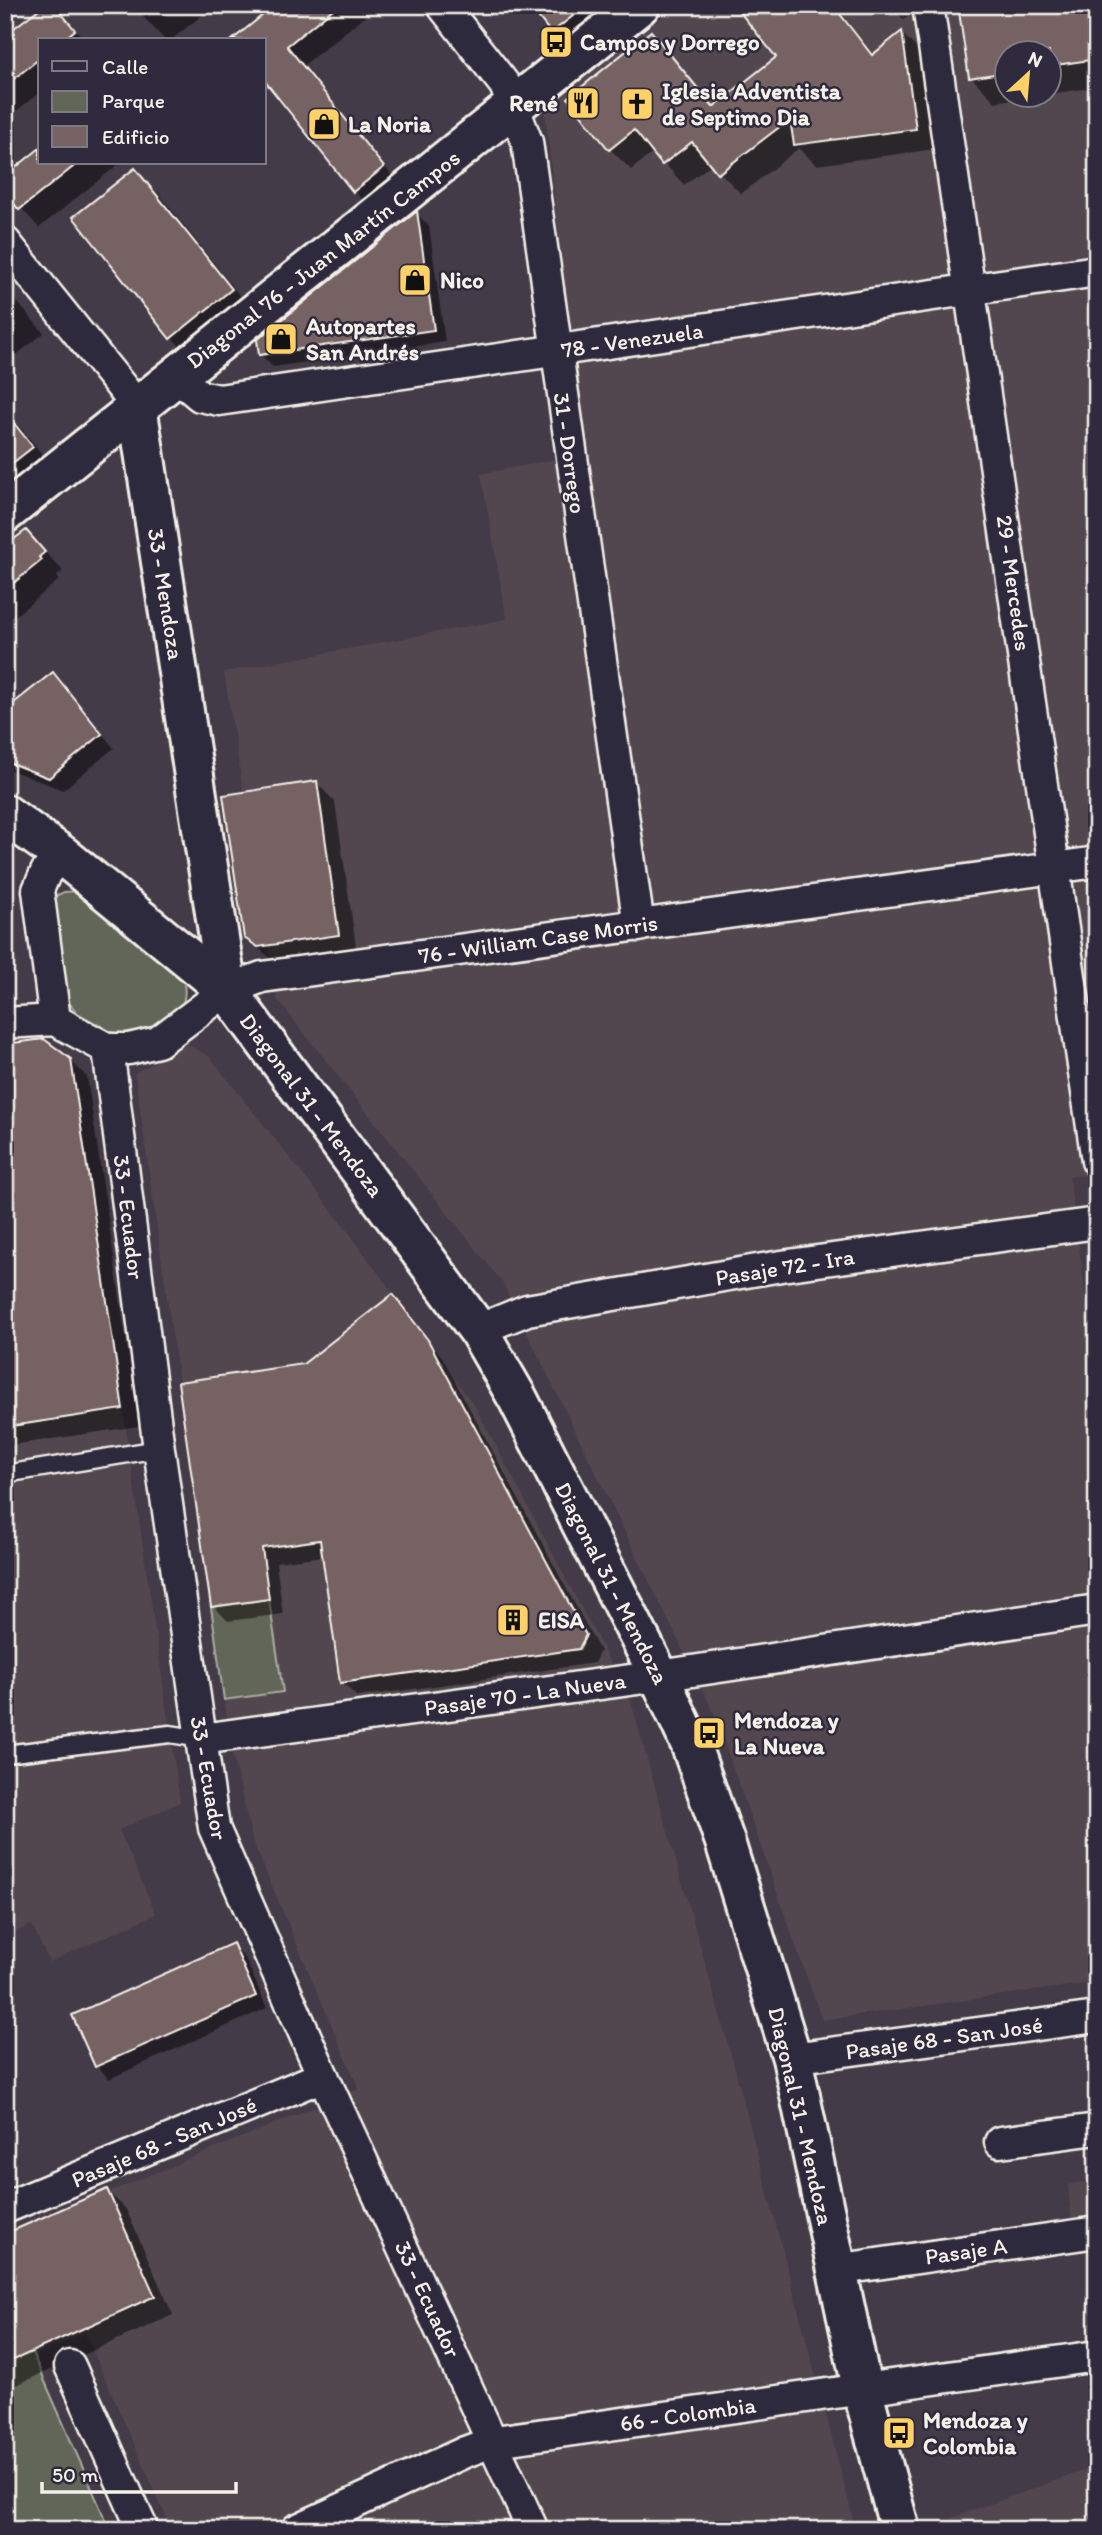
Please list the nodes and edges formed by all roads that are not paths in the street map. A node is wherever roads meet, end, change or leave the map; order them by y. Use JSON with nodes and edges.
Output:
{"nodes":[{"id":1,"x":442,"y":5,"type":"edge"},
{"id":2,"x":640,"y":5,"type":"edge"},
{"id":3,"x":928,"y":5,"type":"edge"},
{"id":4,"x":514,"y":106,"type":"junction"},
{"id":5,"x":5,"y":242,"type":"edge"},
{"id":6,"x":1097,"y":271,"type":"edge"},
{"id":7,"x":971,"y":290,"type":"junction"},
{"id":8,"x":555,"y":351,"type":"junction"},
{"id":9,"x":175,"y":375,"type":"junction"},
{"id":10,"x":136,"y":406,"type":"junction"},
{"id":11,"x":5,"y":513,"type":"edge"},
{"id":12,"x":5,"y":814,"type":"edge"},
{"id":13,"x":62,"y":855,"type":"junction"},
{"id":14,"x":1097,"y":862,"type":"edge"},
{"id":15,"x":1055,"y":867,"type":"junction"},
{"id":16,"x":639,"y":926,"type":"junction"},
{"id":17,"x":227,"y":990,"type":"junction"},
{"id":18,"x":55,"y":1020,"type":"junction"},
{"id":19,"x":5,"y":1023,"type":"edge"},
{"id":20,"x":108,"y":1049,"type":"junction"},
{"id":21,"x":1097,"y":1161,"type":"edge"},
{"id":22,"x":1097,"y":1223,"type":"edge"},
{"id":23,"x":478,"y":1330,"type":"junction"},
{"id":24,"x":159,"y":1448,"type":"junction"},
{"id":25,"x":5,"y":1474,"type":"edge"},
{"id":26,"x":1097,"y":1610,"type":"edge"},
{"id":27,"x":659,"y":1676,"type":"junction"},
{"id":28,"x":202,"y":1739,"type":"junction"},
{"id":29,"x":5,"y":1754,"type":"edge"},
{"id":30,"x":1097,"y":2017,"type":"edge"},
{"id":31,"x":792,"y":2058,"type":"junction"},
{"id":32,"x":323,"y":2076,"type":"junction"},
{"id":33,"x":1097,"y":2129,"type":"edge"},
{"id":34,"x":1000,"y":2142,"type":"dead end"},
{"id":35,"x":5,"y":2208,"type":"edge"},
{"id":36,"x":1097,"y":2232,"type":"edge"},
{"id":37,"x":835,"y":2270,"type":"junction"},
{"id":38,"x":1097,"y":2356,"type":"edge"},
{"id":39,"x":70,"y":2366,"type":"dead end"},
{"id":40,"x":862,"y":2388,"type":"junction"},
{"id":41,"x":495,"y":2441,"type":"junction"},
{"id":42,"x":143,"y":2530,"type":"edge"},
{"id":43,"x":296,"y":2530,"type":"edge"},
{"id":44,"x":533,"y":2530,"type":"edge"},
{"id":45,"x":900,"y":2530,"type":"edge"}],
"edges":[{"from":1,"to":4,"type":"street","name":"31 - Dorrego"},
{"from":2,"to":4,"type":"street","name":"Diagonal 76 - Juan Martín Campos"},
{"from":3,"to":7,"type":"street","name":"29 - Mercedes"},
{"from":4,"to":8,"type":"street","name":"31 - Dorrego"},
{"from":4,"to":9,"type":"street","name":"Diagonal 76 - Juan Martín Campos"},
{"from":5,"to":10,"type":"street","name":"33 - Mendoza"},
{"from":6,"to":7,"type":"street","name":"78 - Venezuela"},
{"from":7,"to":8,"type":"street","name":"78 - Venezuela"},
{"from":7,"to":15,"type":"street","name":"29 - Mercedes"},
{"from":8,"to":9,"type":"street","name":"78 - Venezuela"},
{"from":8,"to":16,"type":"street","name":"31 - Dorrego"},
{"from":9,"to":10,"type":"street","name":"Diagonal 76 - Juan Martín Campos"},
{"from":10,"to":11,"type":"street","name":"Diagonal 76 - Juan Martín Campos"},
{"from":10,"to":17,"type":"street","name":"33 - Mendoza"},
{"from":12,"to":13,"type":"street","name":"Diagonal 31 - Mendoza"},
{"from":13,"to":17,"type":"street","name":"Diagonal 31 - Mendoza"},
{"from":13,"to":18,"type":"street"},
{"from":14,"to":15,"type":"street","name":"76 - William Case Morris"},
{"from":15,"to":16,"type":"street","name":"76 - William Case Morris"},
{"from":15,"to":21,"type":"street","name":"29 - Mercedes"},
{"from":16,"to":17,"type":"street","name":"76 - William Case Morris"},
{"from":17,"to":20,"type":"street","name":"76 - William Case Morris"},
{"from":17,"to":23,"type":"street","name":"Diagonal 31 - Mendoza"},
{"from":18,"to":19,"type":"street"},
{"from":18,"to":20,"type":"street"},
{"from":20,"to":24,"type":"street","name":"33 - Ecuador"},
{"from":22,"to":23,"type":"street","name":"Pasaje 72 - Ira"},
{"from":23,"to":27,"type":"street","name":"Diagonal 31 - Mendoza"},
{"from":24,"to":25,"type":"lane"},
{"from":24,"to":28,"type":"street","name":"33 - Ecuador"},
{"from":26,"to":27,"type":"street","name":"Pasaje 70 - La Nueva"},
{"from":27,"to":28,"type":"street","name":"Pasaje 70 - La Nueva"},
{"from":27,"to":31,"type":"street","name":"Diagonal 31 - Mendoza"},
{"from":28,"to":29,"type":"lane"},
{"from":28,"to":32,"type":"street","name":"33 - Ecuador"},
{"from":30,"to":31,"type":"street","name":"Pasaje 68 - San José"},
{"from":31,"to":37,"type":"street","name":"Diagonal 31 - Mendoza"},
{"from":32,"to":35,"type":"street","name":"Pasaje 68 - San José"},
{"from":32,"to":41,"type":"street","name":"33 - Ecuador"},
{"from":33,"to":34,"type":"street"},
{"from":36,"to":37,"type":"street","name":"Pasaje A"},
{"from":37,"to":40,"type":"street","name":"Diagonal 31 - Mendoza"},
{"from":38,"to":40,"type":"street","name":"66 - Colombia"},
{"from":39,"to":42,"type":"street"},
{"from":40,"to":41,"type":"street","name":"66 - Colombia"},
{"from":40,"to":45,"type":"street","name":"Diagonal 31 - Mendoza"},
{"from":41,"to":43,"type":"street","name":"66 - Colombia"},
{"from":41,"to":44,"type":"street","name":"33 - Ecuador"}]}
